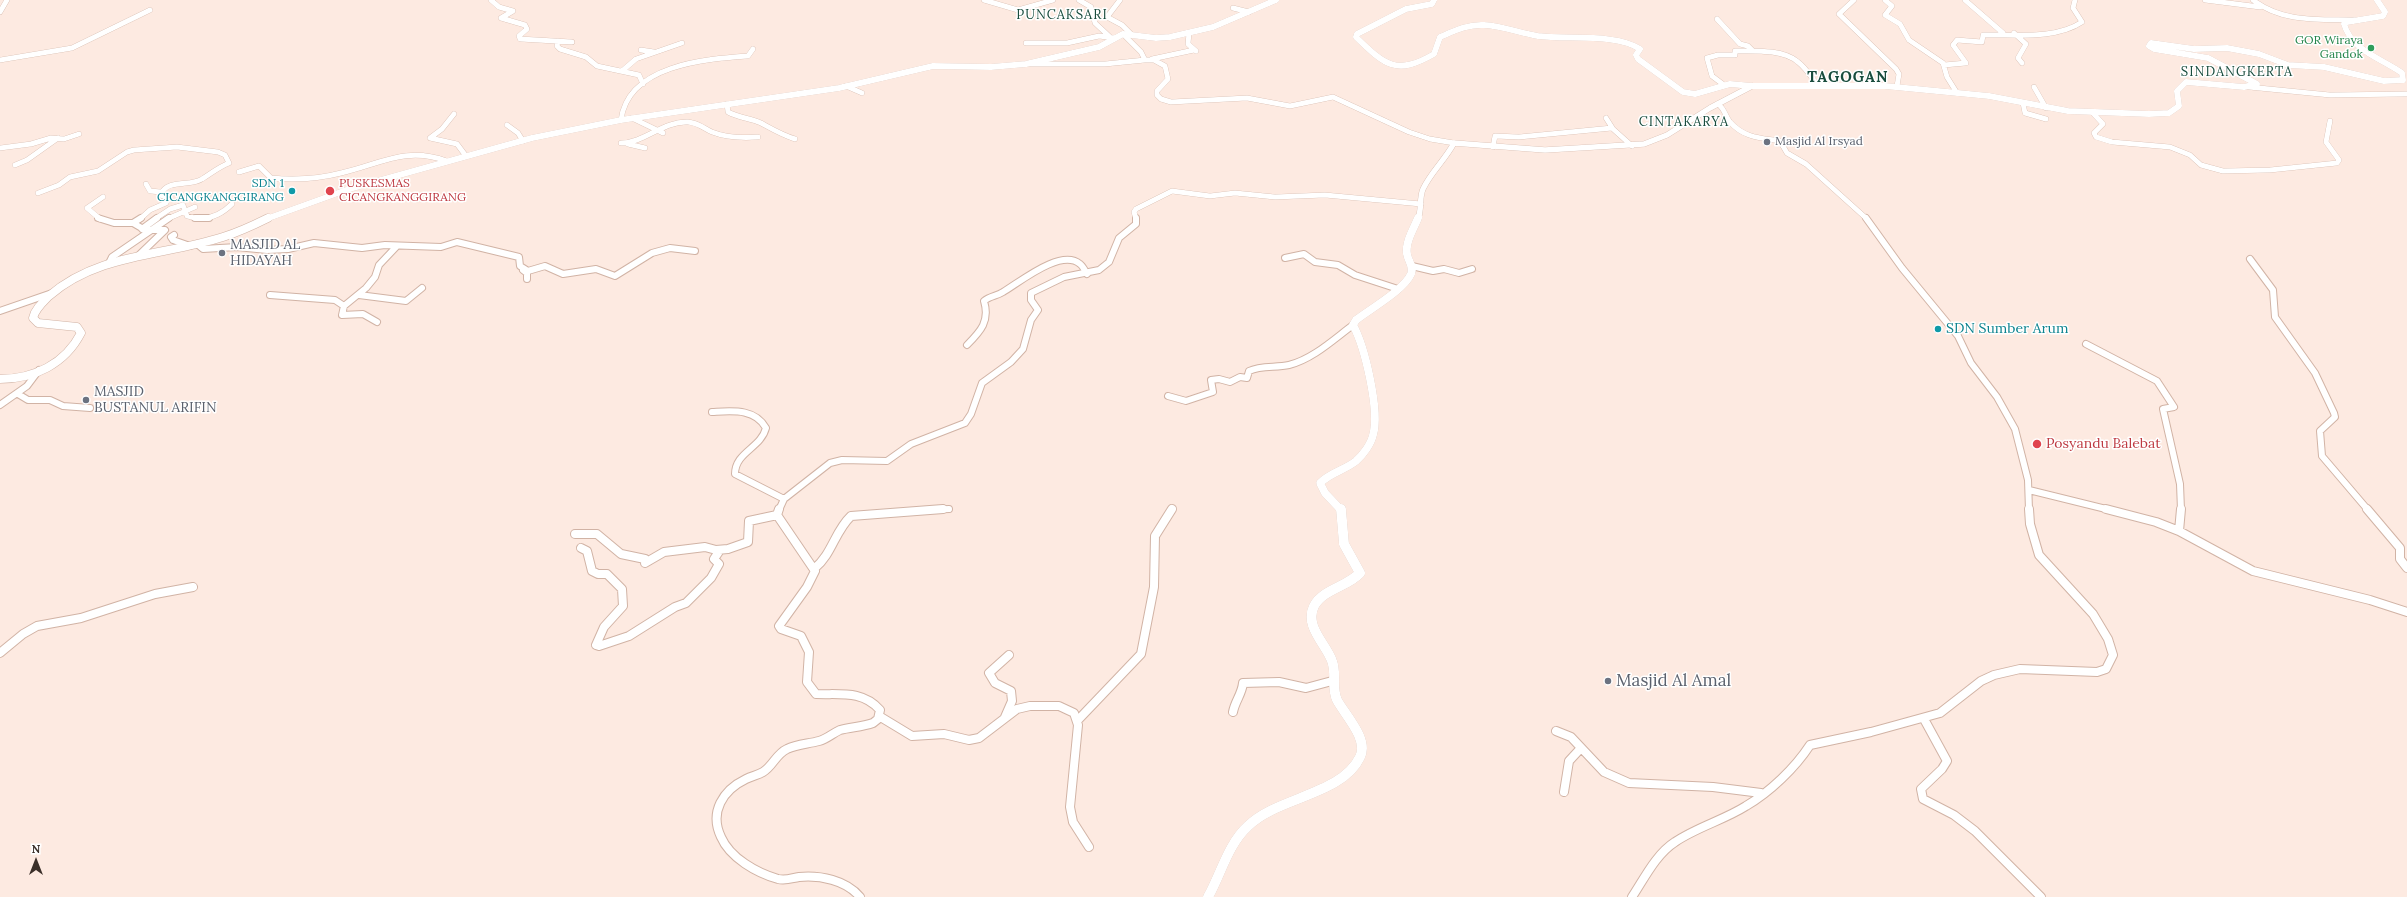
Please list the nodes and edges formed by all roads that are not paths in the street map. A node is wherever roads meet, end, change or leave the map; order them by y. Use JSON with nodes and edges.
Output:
{"nodes":[{"id":1,"x":7,"y":0,"type":"edge"},
{"id":2,"x":491,"y":0,"type":"edge"},
{"id":3,"x":984,"y":0,"type":"edge"},
{"id":4,"x":1053,"y":0,"type":"edge"},
{"id":5,"x":1079,"y":0,"type":"edge"},
{"id":6,"x":1120,"y":0,"type":"edge"},
{"id":7,"x":1276,"y":0,"type":"edge"},
{"id":8,"x":1434,"y":0,"type":"edge"},
{"id":9,"x":1854,"y":0,"type":"edge"},
{"id":10,"x":1885,"y":0,"type":"edge"},
{"id":11,"x":1965,"y":0,"type":"edge"},
{"id":12,"x":2074,"y":0,"type":"edge"},
{"id":13,"x":2205,"y":0,"type":"edge"},
{"id":14,"x":2252,"y":0,"type":"edge"},
{"id":15,"x":2377,"y":0,"type":"edge"},
{"id":16,"x":2260,"y":7,"type":"junction"},
{"id":17,"x":1233,"y":8,"type":"dead end"},
{"id":18,"x":150,"y":10,"type":"dead end"},
{"id":19,"x":0,"y":12,"type":"edge"},
{"id":20,"x":1249,"y":12,"type":"junction"},
{"id":21,"x":1717,"y":19,"type":"dead end"},
{"id":22,"x":2359,"y":20,"type":"junction"},
{"id":23,"x":1189,"y":33,"type":"junction"},
{"id":24,"x":2003,"y":33,"type":"junction"},
{"id":25,"x":2014,"y":33,"type":"junction"},
{"id":26,"x":1122,"y":34,"type":"junction"},
{"id":27,"x":1130,"y":34,"type":"junction"},
{"id":28,"x":1113,"y":37,"type":"junction"},
{"id":29,"x":558,"y":40,"type":"junction"},
{"id":30,"x":572,"y":42,"type":"dead end"},
{"id":31,"x":682,"y":43,"type":"dead end"},
{"id":32,"x":1026,"y":43,"type":"dead end"},
{"id":33,"x":753,"y":48,"type":"dead end"},
{"id":34,"x":641,"y":50,"type":"dead end"},
{"id":35,"x":1753,"y":51,"type":"junction"},
{"id":36,"x":656,"y":52,"type":"junction"},
{"id":37,"x":1151,"y":59,"type":"junction"},
{"id":38,"x":0,"y":60,"type":"edge"},
{"id":39,"x":1145,"y":60,"type":"junction"},
{"id":40,"x":8,"y":62,"type":"dead end"},
{"id":41,"x":2022,"y":62,"type":"dead end"},
{"id":42,"x":1026,"y":64,"type":"junction"},
{"id":43,"x":1944,"y":65,"type":"junction"},
{"id":44,"x":622,"y":71,"type":"junction"},
{"id":45,"x":2405,"y":82,"type":"edge"},
{"id":46,"x":643,"y":84,"type":"junction"},
{"id":47,"x":1724,"y":85,"type":"junction"},
{"id":48,"x":846,"y":86,"type":"junction"},
{"id":49,"x":1752,"y":86,"type":"junction"},
{"id":50,"x":1818,"y":86,"type":"junction"},
{"id":51,"x":1897,"y":86,"type":"junction"},
{"id":52,"x":2034,"y":87,"type":"dead end"},
{"id":53,"x":2250,"y":87,"type":"junction"},
{"id":54,"x":862,"y":93,"type":"dead end"},
{"id":55,"x":1957,"y":93,"type":"junction"},
{"id":56,"x":2407,"y":94,"type":"edge"},
{"id":57,"x":2023,"y":103,"type":"junction"},
{"id":58,"x":726,"y":104,"type":"junction"},
{"id":59,"x":1718,"y":104,"type":"junction"},
{"id":60,"x":2046,"y":108,"type":"junction"},
{"id":61,"x":2093,"y":113,"type":"junction"},
{"id":62,"x":454,"y":114,"type":"dead end"},
{"id":63,"x":632,"y":118,"type":"junction"},
{"id":64,"x":1606,"y":118,"type":"dead end"},
{"id":65,"x":2046,"y":119,"type":"dead end"},
{"id":66,"x":621,"y":120,"type":"junction"},
{"id":67,"x":2330,"y":121,"type":"dead end"},
{"id":68,"x":507,"y":125,"type":"dead end"},
{"id":69,"x":1612,"y":128,"type":"junction"},
{"id":70,"x":657,"y":129,"type":"junction"},
{"id":71,"x":663,"y":133,"type":"dead end"},
{"id":72,"x":79,"y":134,"type":"dead end"},
{"id":73,"x":58,"y":138,"type":"junction"},
{"id":74,"x":758,"y":138,"type":"dead end"},
{"id":75,"x":795,"y":140,"type":"dead end"},
{"id":76,"x":522,"y":141,"type":"junction"},
{"id":77,"x":620,"y":143,"type":"dead end"},
{"id":78,"x":1454,"y":143,"type":"junction"},
{"id":79,"x":628,"y":144,"type":"junction"},
{"id":80,"x":1632,"y":146,"type":"junction"},
{"id":81,"x":1493,"y":147,"type":"junction"},
{"id":82,"x":0,"y":148,"type":"edge"},
{"id":83,"x":644,"y":148,"type":"dead end"},
{"id":84,"x":466,"y":156,"type":"junction"},
{"id":85,"x":447,"y":161,"type":"junction"},
{"id":86,"x":15,"y":165,"type":"dead end"},
{"id":87,"x":239,"y":172,"type":"dead end"},
{"id":88,"x":146,"y":184,"type":"dead end"},
{"id":89,"x":161,"y":192,"type":"junction"},
{"id":90,"x":38,"y":193,"type":"dead end"},
{"id":91,"x":103,"y":197,"type":"dead end"},
{"id":92,"x":232,"y":204,"type":"dead end"},
{"id":93,"x":1421,"y":204,"type":"junction"},
{"id":94,"x":195,"y":207,"type":"dead end"},
{"id":95,"x":185,"y":211,"type":"junction"},
{"id":96,"x":133,"y":223,"type":"junction"},
{"id":97,"x":142,"y":229,"type":"junction"},
{"id":98,"x":150,"y":230,"type":"junction"},
{"id":99,"x":174,"y":235,"type":"dead end"},
{"id":100,"x":194,"y":245,"type":"junction"},
{"id":101,"x":397,"y":246,"type":"junction"},
{"id":102,"x":696,"y":251,"type":"dead end"},
{"id":103,"x":138,"y":256,"type":"junction"},
{"id":104,"x":1285,"y":258,"type":"dead end"},
{"id":105,"x":2250,"y":260,"type":"dead end"},
{"id":106,"x":110,"y":263,"type":"junction"},
{"id":107,"x":1412,"y":266,"type":"junction"},
{"id":108,"x":1472,"y":269,"type":"dead end"},
{"id":109,"x":523,"y":270,"type":"junction"},
{"id":110,"x":1087,"y":274,"type":"junction"},
{"id":111,"x":528,"y":279,"type":"dead end"},
{"id":112,"x":422,"y":288,"type":"dead end"},
{"id":113,"x":1398,"y":289,"type":"junction"},
{"id":114,"x":52,"y":292,"type":"junction"},
{"id":115,"x":270,"y":295,"type":"dead end"},
{"id":116,"x":359,"y":295,"type":"junction"},
{"id":117,"x":344,"y":306,"type":"junction"},
{"id":118,"x":0,"y":311,"type":"edge"},
{"id":119,"x":377,"y":322,"type":"dead end"},
{"id":120,"x":1353,"y":325,"type":"junction"},
{"id":121,"x":2086,"y":344,"type":"dead end"},
{"id":122,"x":968,"y":345,"type":"dead end"},
{"id":123,"x":40,"y":370,"type":"junction"},
{"id":124,"x":0,"y":379,"type":"edge"},
{"id":125,"x":18,"y":394,"type":"junction"},
{"id":126,"x":1168,"y":396,"type":"dead end"},
{"id":127,"x":0,"y":405,"type":"edge"},
{"id":128,"x":90,"y":408,"type":"dead end"},
{"id":129,"x":712,"y":412,"type":"dead end"},
{"id":130,"x":2029,"y":490,"type":"junction"},
{"id":131,"x":784,"y":499,"type":"junction"},
{"id":132,"x":949,"y":508,"type":"dead end"},
{"id":133,"x":1172,"y":509,"type":"dead end"},
{"id":134,"x":777,"y":515,"type":"junction"},
{"id":135,"x":2179,"y":531,"type":"junction"},
{"id":136,"x":575,"y":534,"type":"dead end"},
{"id":137,"x":581,"y":548,"type":"dead end"},
{"id":138,"x":720,"y":550,"type":"junction"},
{"id":139,"x":815,"y":568,"type":"junction"},
{"id":140,"x":2407,"y":568,"type":"edge"},
{"id":141,"x":193,"y":587,"type":"dead end"},
{"id":142,"x":2407,"y":612,"type":"edge"},
{"id":143,"x":0,"y":653,"type":"edge"},
{"id":144,"x":1009,"y":655,"type":"dead end"},
{"id":145,"x":1332,"y":681,"type":"junction"},
{"id":146,"x":1233,"y":712,"type":"dead end"},
{"id":147,"x":879,"y":716,"type":"junction"},
{"id":148,"x":1005,"y":718,"type":"junction"},
{"id":149,"x":1924,"y":719,"type":"junction"},
{"id":150,"x":1077,"y":721,"type":"junction"},
{"id":151,"x":1556,"y":731,"type":"dead end"},
{"id":152,"x":1581,"y":748,"type":"junction"},
{"id":153,"x":1564,"y":792,"type":"dead end"},
{"id":154,"x":1761,"y":793,"type":"junction"},
{"id":155,"x":1089,"y":847,"type":"dead end"},
{"id":156,"x":860,"y":897,"type":"edge"},
{"id":157,"x":1208,"y":897,"type":"edge"},
{"id":158,"x":1632,"y":897,"type":"edge"},
{"id":159,"x":2041,"y":897,"type":"edge"}],
"edges":[{"from":1,"to":19,"type":"street"},
{"from":2,"to":29,"type":"street"},
{"from":3,"to":4,"type":"street"},
{"from":5,"to":28,"type":"street"},
{"from":6,"to":27,"type":"street"},
{"from":7,"to":20,"type":"main road"},
{"from":8,"to":47,"type":"main road"},
{"from":9,"to":51,"type":"street"},
{"from":10,"to":43,"type":"street"},
{"from":11,"to":24,"type":"street"},
{"from":12,"to":25,"type":"street"},
{"from":13,"to":16,"type":"street"},
{"from":14,"to":16,"type":"street"},
{"from":15,"to":22,"type":"main road"},
{"from":16,"to":22,"type":"street"},
{"from":17,"to":20,"type":"street"},
{"from":18,"to":38,"type":"street"},
{"from":20,"to":23,"type":"main road"},
{"from":21,"to":35,"type":"street"},
{"from":22,"to":45,"type":"main road"},
{"from":23,"to":27,"type":"main road"},
{"from":23,"to":37,"type":"street"},
{"from":24,"to":25,"type":"street"},
{"from":24,"to":43,"type":"street"},
{"from":25,"to":41,"type":"street"},
{"from":26,"to":27,"type":"main road"},
{"from":26,"to":28,"type":"main road"},
{"from":26,"to":39,"type":"street"},
{"from":28,"to":32,"type":"street"},
{"from":28,"to":42,"type":"main road"},
{"from":29,"to":30,"type":"street"},
{"from":29,"to":44,"type":"street"},
{"from":31,"to":36,"type":"street"},
{"from":33,"to":46,"type":"street"},
{"from":34,"to":36,"type":"street"},
{"from":35,"to":47,"type":"street"},
{"from":35,"to":50,"type":"street"},
{"from":36,"to":44,"type":"street"},
{"from":37,"to":39,"type":"street"},
{"from":37,"to":78,"type":"street"},
{"from":38,"to":40,"type":"street"},
{"from":39,"to":42,"type":"street"},
{"from":42,"to":48,"type":"main road"},
{"from":43,"to":55,"type":"street"},
{"from":44,"to":46,"type":"street"},
{"from":45,"to":53,"type":"main road"},
{"from":46,"to":66,"type":"street"},
{"from":47,"to":49,"type":"main road"},
{"from":48,"to":54,"type":"street"},
{"from":48,"to":58,"type":"main road"},
{"from":49,"to":50,"type":"main road"},
{"from":49,"to":59,"type":"street"},
{"from":50,"to":51,"type":"main road"},
{"from":51,"to":55,"type":"main road"},
{"from":52,"to":60,"type":"street"},
{"from":53,"to":56,"type":"street"},
{"from":53,"to":61,"type":"main road"},
{"from":55,"to":57,"type":"main road"},
{"from":57,"to":60,"type":"main road"},
{"from":57,"to":65,"type":"street"},
{"from":58,"to":63,"type":"main road"},
{"from":58,"to":75,"type":"street"},
{"from":59,"to":80,"type":"street"},
{"from":59,"to":130,"type":"street"},
{"from":60,"to":61,"type":"main road"},
{"from":61,"to":67,"type":"street"},
{"from":62,"to":84,"type":"street"},
{"from":63,"to":66,"type":"main road"},
{"from":63,"to":70,"type":"street"},
{"from":64,"to":69,"type":"street"},
{"from":66,"to":76,"type":"main road"},
{"from":68,"to":76,"type":"street"},
{"from":69,"to":80,"type":"street"},
{"from":69,"to":81,"type":"street"},
{"from":70,"to":71,"type":"street"},
{"from":70,"to":74,"type":"street"},
{"from":70,"to":79,"type":"street"},
{"from":72,"to":73,"type":"street"},
{"from":73,"to":82,"type":"street"},
{"from":73,"to":86,"type":"street"},
{"from":76,"to":84,"type":"main road"},
{"from":77,"to":79,"type":"street"},
{"from":78,"to":81,"type":"street"},
{"from":78,"to":93,"type":"street"},
{"from":79,"to":83,"type":"street"},
{"from":80,"to":81,"type":"street"},
{"from":84,"to":85,"type":"main road"},
{"from":85,"to":87,"type":"street"},
{"from":85,"to":100,"type":"main road"},
{"from":88,"to":89,"type":"street"},
{"from":89,"to":90,"type":"street"},
{"from":89,"to":96,"type":"street"},
{"from":91,"to":96,"type":"street"},
{"from":92,"to":95,"type":"street"},
{"from":93,"to":107,"type":"street"},
{"from":93,"to":110,"type":"street"},
{"from":94,"to":95,"type":"street"},
{"from":95,"to":97,"type":"street"},
{"from":95,"to":98,"type":"street"},
{"from":96,"to":97,"type":"street"},
{"from":97,"to":98,"type":"street"},
{"from":98,"to":103,"type":"street"},
{"from":98,"to":106,"type":"street"},
{"from":99,"to":100,"type":"street"},
{"from":100,"to":101,"type":"street"},
{"from":100,"to":103,"type":"main road"},
{"from":101,"to":109,"type":"street"},
{"from":101,"to":116,"type":"street"},
{"from":102,"to":109,"type":"street"},
{"from":103,"to":106,"type":"main road"},
{"from":104,"to":113,"type":"street"},
{"from":105,"to":140,"type":"street"},
{"from":106,"to":114,"type":"main road"},
{"from":107,"to":108,"type":"street"},
{"from":107,"to":113,"type":"street"},
{"from":109,"to":111,"type":"street"},
{"from":110,"to":122,"type":"street"},
{"from":110,"to":131,"type":"street"},
{"from":112,"to":116,"type":"street"},
{"from":113,"to":120,"type":"street"},
{"from":114,"to":118,"type":"street"},
{"from":114,"to":123,"type":"main road"},
{"from":115,"to":117,"type":"street"},
{"from":116,"to":117,"type":"street"},
{"from":117,"to":119,"type":"street"},
{"from":120,"to":126,"type":"street"},
{"from":120,"to":145,"type":"street"},
{"from":121,"to":135,"type":"street"},
{"from":123,"to":124,"type":"main road"},
{"from":123,"to":125,"type":"street"},
{"from":125,"to":127,"type":"street"},
{"from":125,"to":128,"type":"street"},
{"from":129,"to":131,"type":"street"},
{"from":130,"to":135,"type":"street"},
{"from":130,"to":149,"type":"street"},
{"from":131,"to":134,"type":"street"},
{"from":132,"to":139,"type":"street"},
{"from":133,"to":150,"type":"street"},
{"from":134,"to":138,"type":"street"},
{"from":134,"to":139,"type":"street"},
{"from":135,"to":142,"type":"street"},
{"from":136,"to":138,"type":"street"},
{"from":137,"to":138,"type":"street"},
{"from":139,"to":147,"type":"street"},
{"from":141,"to":143,"type":"street"},
{"from":144,"to":148,"type":"street"},
{"from":145,"to":146,"type":"street"},
{"from":145,"to":157,"type":"street"},
{"from":147,"to":148,"type":"street"},
{"from":147,"to":156,"type":"street"},
{"from":148,"to":150,"type":"street"},
{"from":149,"to":154,"type":"street"},
{"from":149,"to":159,"type":"street"},
{"from":150,"to":155,"type":"street"},
{"from":151,"to":152,"type":"street"},
{"from":152,"to":153,"type":"street"},
{"from":152,"to":154,"type":"street"},
{"from":154,"to":158,"type":"street"}]}
